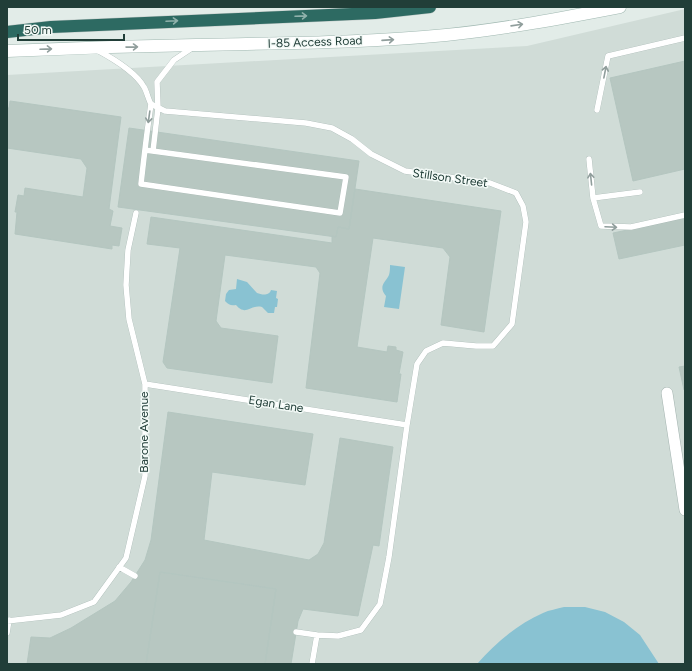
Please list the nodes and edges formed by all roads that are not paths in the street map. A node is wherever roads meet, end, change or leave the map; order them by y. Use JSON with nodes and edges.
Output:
{"nodes":[{"id":1,"x":430,"y":7,"type":"edge"},
{"id":2,"x":620,"y":7,"type":"edge"},
{"id":3,"x":7,"y":32,"type":"edge"},
{"id":4,"x":685,"y":38,"type":"edge"},
{"id":5,"x":196,"y":45,"type":"junction"},
{"id":6,"x":93,"y":48,"type":"junction"},
{"id":7,"x":7,"y":51,"type":"edge"},
{"id":8,"x":151,"y":104,"type":"junction"},
{"id":9,"x":158,"y":108,"type":"junction"},
{"id":10,"x":597,"y":110,"type":"dead end"},
{"id":11,"x":145,"y":150,"type":"junction"},
{"id":12,"x":153,"y":151,"type":"junction"},
{"id":13,"x":589,"y":159,"type":"dead end"},
{"id":14,"x":640,"y":192,"type":"dead end"},
{"id":15,"x":593,"y":198,"type":"junction"},
{"id":16,"x":136,"y":213,"type":"dead end"},
{"id":17,"x":685,"y":214,"type":"edge"},
{"id":18,"x":145,"y":384,"type":"junction"},
{"id":19,"x":667,"y":393,"type":"dead end"},
{"id":20,"x":407,"y":425,"type":"junction"},
{"id":21,"x":685,"y":510,"type":"edge"},
{"id":22,"x":120,"y":567,"type":"junction"},
{"id":23,"x":135,"y":576,"type":"dead end"},
{"id":24,"x":8,"y":620,"type":"edge"},
{"id":25,"x":296,"y":632,"type":"dead end"},
{"id":26,"x":7,"y":633,"type":"edge"},
{"id":27,"x":317,"y":634,"type":"junction"},
{"id":28,"x":312,"y":664,"type":"edge"}],
"edges":[{"from":3,"to":1,"type":"highway","one_way":true},
{"from":5,"to":2,"type":"main road","name":"I-85 Access Road","one_way":true},
{"from":10,"to":4,"type":"lane","one_way":true},
{"from":6,"to":5,"type":"main road","name":"I-85 Access Road","one_way":true},
{"from":5,"to":9,"type":"lane"},
{"from":7,"to":6,"type":"main road","name":"I-85 Access Road","one_way":true},
{"from":6,"to":8,"type":"lane"},
{"from":8,"to":9,"type":"lane","name":"Stillson Street"},
{"from":8,"to":11,"type":"lane","one_way":true},
{"from":9,"to":12,"type":"lane"},
{"from":9,"to":20,"type":"lane","name":"Stillson Street"},
{"from":11,"to":12,"type":"lane"},
{"from":11,"to":12,"type":"lane"},
{"from":15,"to":13,"type":"lane","one_way":true},
{"from":14,"to":15,"type":"lane"},
{"from":15,"to":17,"type":"lane","one_way":true},
{"from":16,"to":18,"type":"lane","name":"Barone Avenue"},
{"from":18,"to":20,"type":"lane","name":"Egan Lane"},
{"from":18,"to":22,"type":"lane","name":"Barone Avenue"},
{"from":19,"to":21,"type":"street"},
{"from":20,"to":27,"type":"lane"},
{"from":22,"to":23,"type":"lane"},
{"from":22,"to":24,"type":"lane","name":"Barone Avenue"},
{"from":24,"to":26,"type":"lane"},
{"from":25,"to":27,"type":"lane"},
{"from":27,"to":28,"type":"lane"}]}
